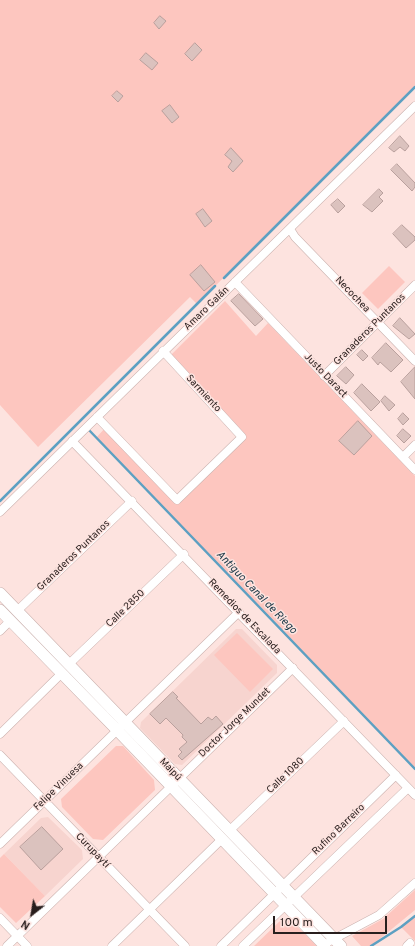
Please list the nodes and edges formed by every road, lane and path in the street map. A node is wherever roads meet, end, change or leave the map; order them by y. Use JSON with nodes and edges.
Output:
{"nodes":[{"id":1,"x":415,"y":106,"type":"edge"},
{"id":2,"x":290,"y":229,"type":"junction"},
{"id":3,"x":235,"y":282,"type":"junction"},
{"id":4,"x":415,"y":285,"type":"edge"},
{"id":5,"x":377,"y":321,"type":"junction"},
{"id":6,"x":163,"y":351,"type":"junction"},
{"id":7,"x":415,"y":361,"type":"edge"},
{"id":8,"x":324,"y":376,"type":"junction"},
{"id":9,"x":97,"y":417,"type":"junction"},
{"id":10,"x":72,"y":441,"type":"junction"},
{"id":11,"x":415,"y":445,"type":"edge"},
{"id":12,"x":403,"y":457,"type":"junction"},
{"id":13,"x":415,"y":470,"type":"edge"},
{"id":14,"x":132,"y":501,"type":"junction"},
{"id":15,"x":0,"y":512,"type":"edge"},
{"id":16,"x":184,"y":554,"type":"junction"},
{"id":17,"x":0,"y":593,"type":"edge"},
{"id":18,"x":0,"y":610,"type":"edge"},
{"id":19,"x":17,"y":611,"type":"junction"},
{"id":20,"x":239,"y":612,"type":"junction"},
{"id":21,"x":10,"y":621,"type":"junction"},
{"id":22,"x":0,"y":630,"type":"edge"},
{"id":23,"x":293,"y":668,"type":"junction"},
{"id":24,"x":65,"y":669,"type":"junction"},
{"id":25,"x":344,"y":721,"type":"junction"},
{"id":26,"x":121,"y":726,"type":"junction"},
{"id":27,"x":0,"y":734,"type":"edge"},
{"id":28,"x":0,"y":755,"type":"edge"},
{"id":29,"x":396,"y":775,"type":"junction"},
{"id":30,"x":174,"y":782,"type":"junction"},
{"id":31,"x":408,"y":788,"type":"junction"},
{"id":32,"x":415,"y":795,"type":"edge"},
{"id":33,"x":44,"y":801,"type":"junction"},
{"id":34,"x":226,"y":835,"type":"junction"},
{"id":35,"x":0,"y":844,"type":"edge"},
{"id":36,"x":98,"y":856,"type":"junction"},
{"id":37,"x":415,"y":883,"type":"edge"},
{"id":38,"x":279,"y":889,"type":"junction"},
{"id":39,"x":293,"y":897,"type":"junction"},
{"id":40,"x":285,"y":905,"type":"junction"},
{"id":41,"x":149,"y":909,"type":"junction"},
{"id":42,"x":0,"y":918,"type":"edge"},
{"id":43,"x":17,"y":936,"type":"junction"},
{"id":44,"x":338,"y":942,"type":"edge"},
{"id":45,"x":7,"y":946,"type":"edge"},
{"id":46,"x":27,"y":946,"type":"edge"},
{"id":47,"x":112,"y":946,"type":"edge"},
{"id":48,"x":185,"y":946,"type":"edge"},
{"id":49,"x":221,"y":946,"type":"edge"},
{"id":50,"x":242,"y":946,"type":"edge"},
{"id":51,"x":325,"y":946,"type":"edge"}],
"edges":[{"from":1,"to":2,"type":"street","name":"Amaro Galán"},
{"from":2,"to":3,"type":"street","name":"Amaro Galán"},
{"from":2,"to":5,"type":"street","name":"Necochea"},
{"from":3,"to":6,"type":"street","name":"Amaro Galán"},
{"from":3,"to":8,"type":"street","name":"Justo Daract"},
{"from":4,"to":5,"type":"street","name":"Granaderos Puntanos"},
{"from":5,"to":7,"type":"street","name":"Necochea"},
{"from":5,"to":8,"type":"street","name":"Granaderos Puntanos"},
{"from":6,"to":9,"type":"street","name":"Amaro Galán"},
{"from":6,"to":9,"type":"street","name":"Sarmiento"},
{"from":8,"to":12,"type":"street","name":"Justo Daract"},
{"from":9,"to":10,"type":"street","name":"Amaro Galán"},
{"from":10,"to":14,"type":"street","name":"Remedios de Escalada"},
{"from":10,"to":15,"type":"street","name":"Amaro Galán"},
{"from":11,"to":12,"type":"street"},
{"from":12,"to":13,"type":"street","name":"Justo Daract"},
{"from":14,"to":16,"type":"street","name":"Remedios de Escalada"},
{"from":14,"to":19,"type":"street","name":"Granaderos Puntanos"},
{"from":16,"to":20,"type":"street","name":"Remedios de Escalada"},
{"from":16,"to":24,"type":"street","name":"Calle 2850"},
{"from":17,"to":19,"type":"street","name":"Maipú"},
{"from":18,"to":21,"type":"street","name":"Maipú"},
{"from":19,"to":24,"type":"street","name":"Maipú"},
{"from":20,"to":23,"type":"street","name":"Remedios de Escalada"},
{"from":20,"to":26,"type":"street","name":"Felipe Vinuesa"},
{"from":21,"to":22,"type":"street"},
{"from":21,"to":24,"type":"street","name":"Maipú"},
{"from":23,"to":25,"type":"street","name":"Remedios de Escalada"},
{"from":23,"to":30,"type":"street","name":"Doctor Jorge Mundet"},
{"from":24,"to":26,"type":"street","name":"Maipú"},
{"from":24,"to":27,"type":"street","name":"Calle 2850"},
{"from":25,"to":29,"type":"street","name":"Remedios de Escalada"},
{"from":25,"to":34,"type":"street","name":"Calle 1080"},
{"from":26,"to":30,"type":"street","name":"Maipú"},
{"from":26,"to":33,"type":"street","name":"Felipe Vinuesa"},
{"from":28,"to":33,"type":"street","name":"Curupaytí"},
{"from":29,"to":31,"type":"street","name":"Remedios de Escalada"},
{"from":29,"to":38,"type":"street","name":"Rufino Barreiro"},
{"from":30,"to":34,"type":"street","name":"Maipú"},
{"from":30,"to":36,"type":"street","name":"Doctor Jorge Mundet"},
{"from":31,"to":32,"type":"street","name":"Remedios de Escalada"},
{"from":31,"to":39,"type":"street","name":"Rufino Barreiro"},
{"from":33,"to":35,"type":"street","name":"Felipe Vinuesa"},
{"from":33,"to":36,"type":"street","name":"Curupaytí"},
{"from":34,"to":38,"type":"street","name":"Maipú"},
{"from":34,"to":41,"type":"street","name":"Calle 1080"},
{"from":36,"to":41,"type":"street","name":"Curupaytí"},
{"from":36,"to":43,"type":"street","name":"Doctor Jorge Mundet"},
{"from":37,"to":44,"type":"street"},
{"from":38,"to":39,"type":"street","name":"Maipú"},
{"from":38,"to":40,"type":"street","name":"Maipú"},
{"from":38,"to":49,"type":"street","name":"Rufino Barreiro"},
{"from":39,"to":40,"type":"street","name":"Rufino Barreiro"},
{"from":39,"to":44,"type":"street","name":"Maipú"},
{"from":40,"to":50,"type":"street"},
{"from":40,"to":51,"type":"street","name":"Maipú"},
{"from":41,"to":47,"type":"street","name":"Calle 1080"},
{"from":41,"to":48,"type":"street","name":"Curupaytí"},
{"from":42,"to":43,"type":"street"},
{"from":43,"to":45,"type":"street","name":"Doctor Jorge Mundet"},
{"from":43,"to":46,"type":"street"},
{"from":44,"to":51,"type":"street"}]}
